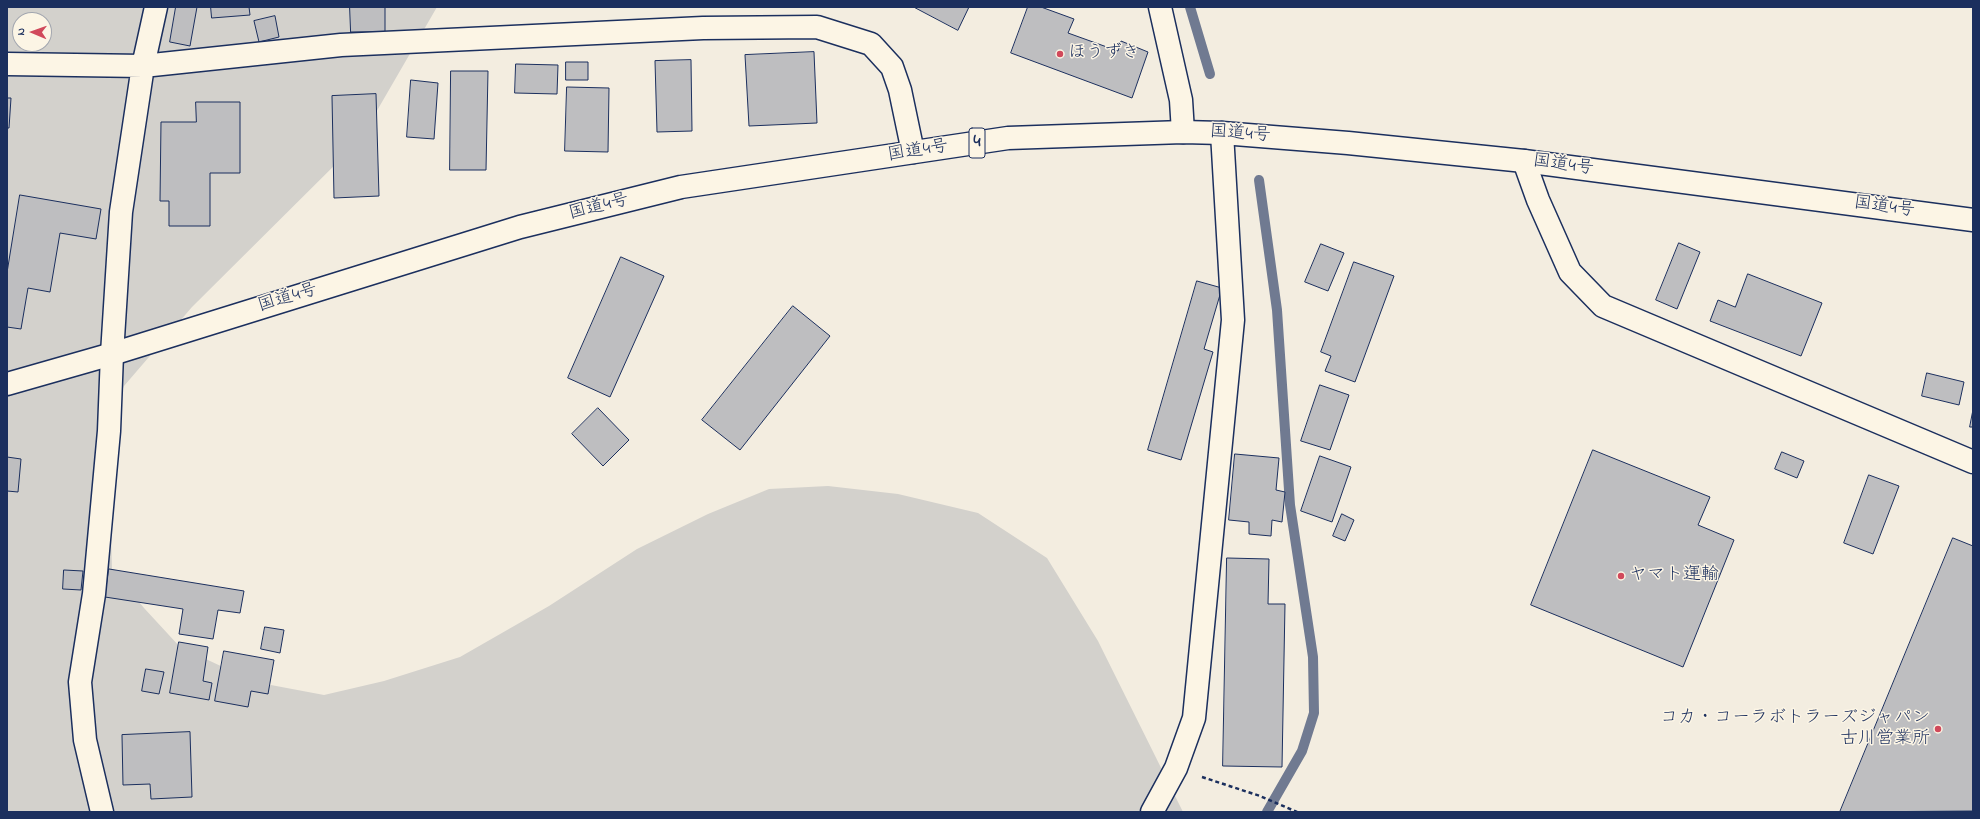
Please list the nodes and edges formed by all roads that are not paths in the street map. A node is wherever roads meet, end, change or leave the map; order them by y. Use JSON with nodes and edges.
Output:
{"nodes":[{"id":1,"x":156,"y":7,"type":"edge"},
{"id":2,"x":1160,"y":7,"type":"edge"},
{"id":3,"x":7,"y":64,"type":"edge"},
{"id":4,"x":143,"y":66,"type":"junction"},
{"id":5,"x":1183,"y":132,"type":"junction"},
{"id":6,"x":1222,"y":133,"type":"junction"},
{"id":7,"x":913,"y":152,"type":"junction"},
{"id":8,"x":1524,"y":161,"type":"junction"},
{"id":9,"x":1973,"y":220,"type":"edge"},
{"id":10,"x":112,"y":354,"type":"junction"},
{"id":11,"x":7,"y":384,"type":"edge"},
{"id":12,"x":1973,"y":462,"type":"edge"},
{"id":13,"x":102,"y":812,"type":"edge"},
{"id":14,"x":1152,"y":812,"type":"edge"}],
"edges":[{"from":1,"to":4,"type":"main road"},
{"from":2,"to":5,"type":"main road"},
{"from":3,"to":4,"type":"main road"},
{"from":4,"to":7,"type":"main road"},
{"from":4,"to":10,"type":"main road"},
{"from":5,"to":6,"type":"main road","name":"国道4号","number":"4"},
{"from":5,"to":7,"type":"main road","name":"国道4号","number":"4"},
{"from":6,"to":8,"type":"main road","name":"国道4号","number":"4"},
{"from":6,"to":14,"type":"main road"},
{"from":7,"to":10,"type":"main road","name":"国道4号","number":"4"},
{"from":8,"to":9,"type":"main road","name":"国道4号","number":"4"},
{"from":8,"to":12,"type":"main road"},
{"from":10,"to":11,"type":"main road","name":"国道4号","number":"4"},
{"from":10,"to":13,"type":"main road"}]}
